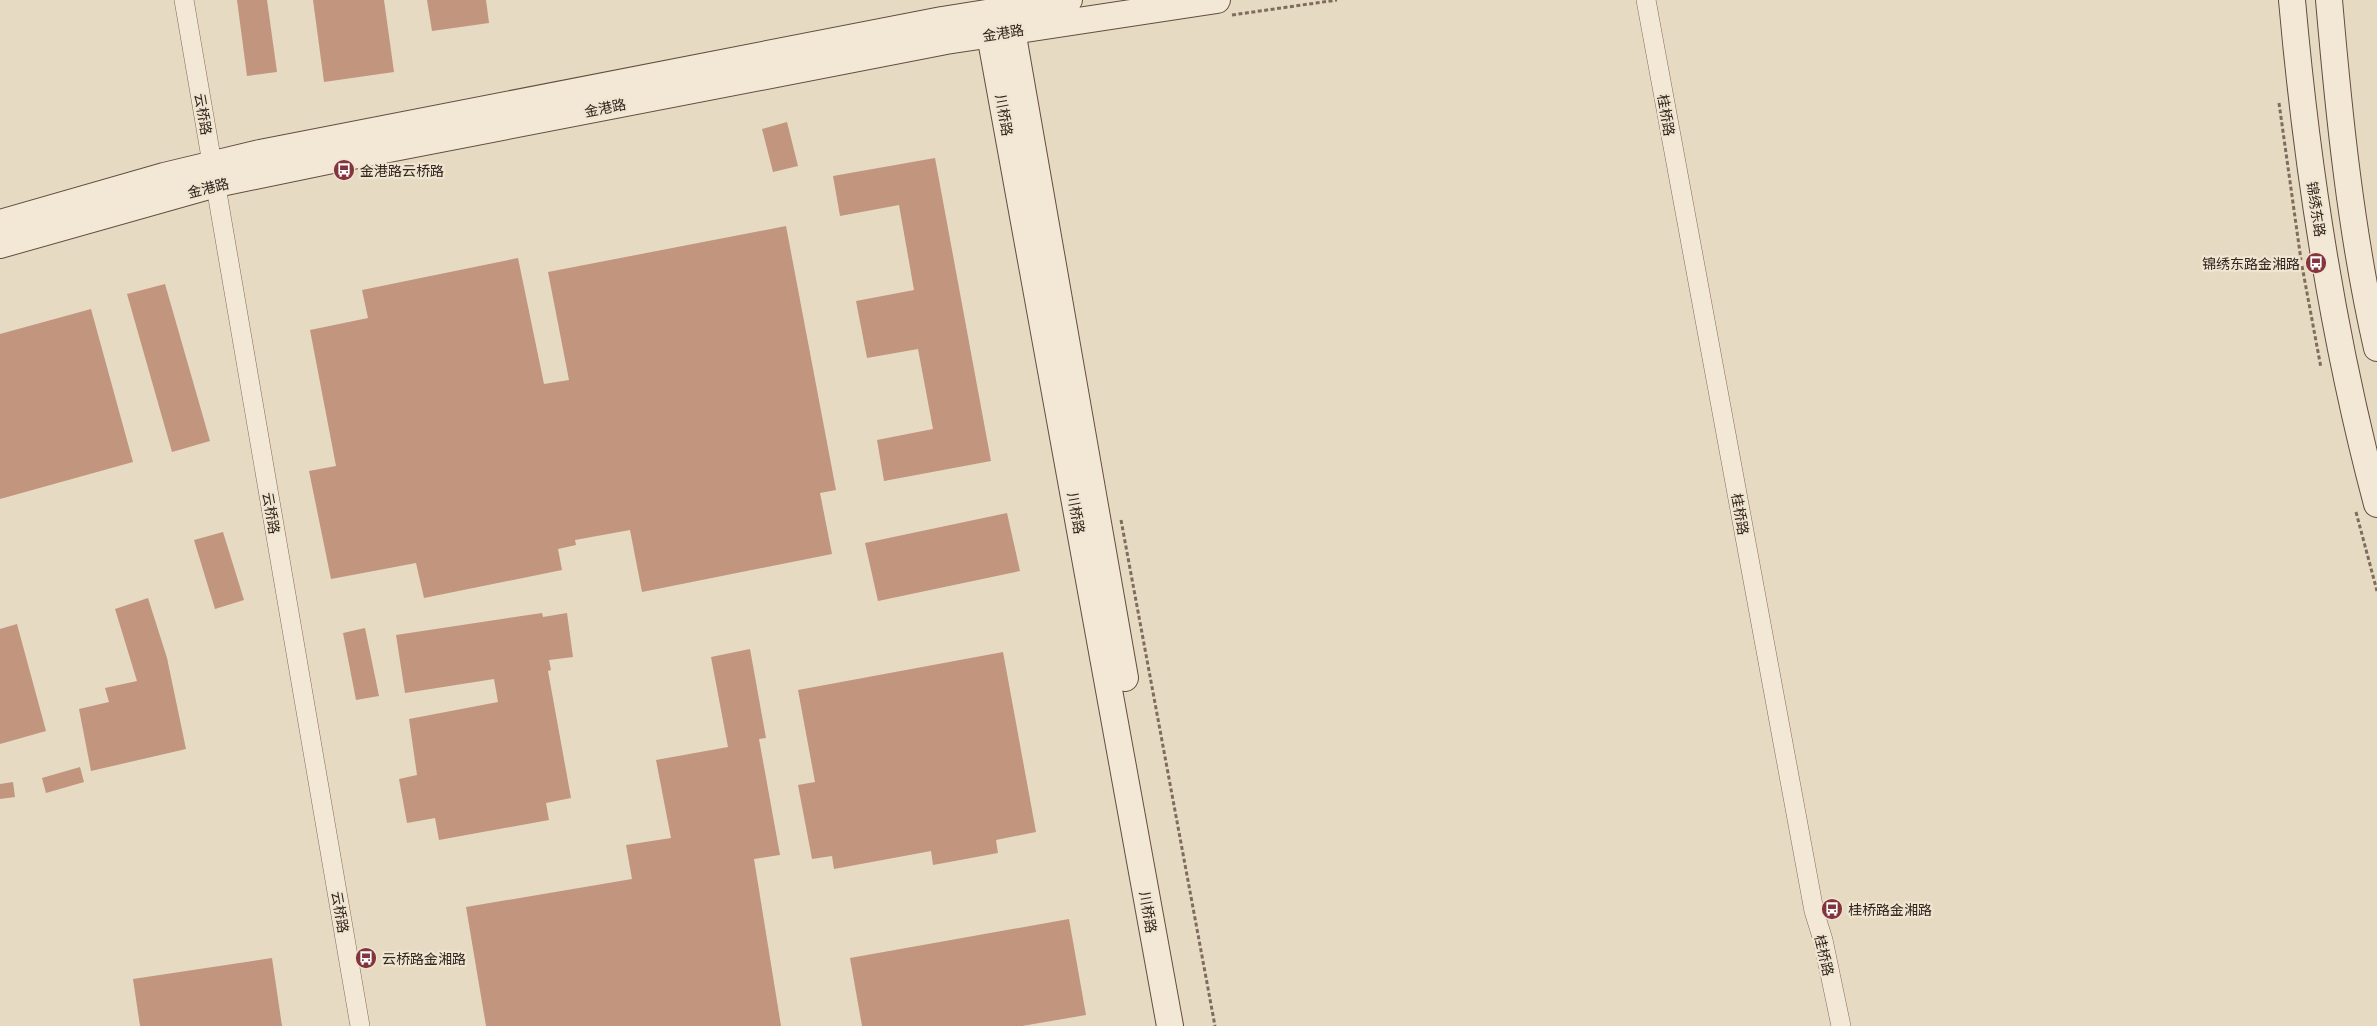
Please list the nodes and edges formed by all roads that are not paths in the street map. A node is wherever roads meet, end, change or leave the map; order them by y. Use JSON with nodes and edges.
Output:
{"nodes":[{"id":1,"x":184,"y":0,"type":"edge"},
{"id":2,"x":1069,"y":0,"type":"edge"},
{"id":3,"x":1217,"y":0,"type":"edge"},
{"id":4,"x":1646,"y":0,"type":"edge"},
{"id":5,"x":2292,"y":0,"type":"edge"},
{"id":6,"x":2329,"y":0,"type":"edge"},
{"id":7,"x":998,"y":15,"type":"edge"},
{"id":8,"x":214,"y":174,"type":"junction"},
{"id":9,"x":0,"y":223,"type":"edge"},
{"id":10,"x":0,"y":245,"type":"edge"},
{"id":11,"x":2377,"y":348,"type":"edge"},
{"id":12,"x":2377,"y":504,"type":"edge"},
{"id":13,"x":360,"y":1026,"type":"edge"},
{"id":14,"x":1170,"y":1026,"type":"edge"},
{"id":15,"x":1188,"y":1026,"type":"edge"},
{"id":16,"x":1841,"y":1026,"type":"edge"}],
"edges":[{"from":1,"to":8,"type":"street","name":"云桥路"},
{"from":2,"to":7,"type":"street","name":"金港路"},
{"from":3,"to":7,"type":"street","name":"金港路"},
{"from":4,"to":16,"type":"street","name":"桂桥路"},
{"from":5,"to":12,"type":"street","name":"锦绣东路"},
{"from":6,"to":11,"type":"street"},
{"from":7,"to":8,"type":"street","name":"金港路"},
{"from":7,"to":14,"type":"street","name":"川桥路"},
{"from":7,"to":15,"type":"street","name":"川桥路"},
{"from":8,"to":9,"type":"street","name":"金港路"},
{"from":8,"to":10,"type":"street","name":"金港路"},
{"from":8,"to":13,"type":"street","name":"云桥路"}]}
